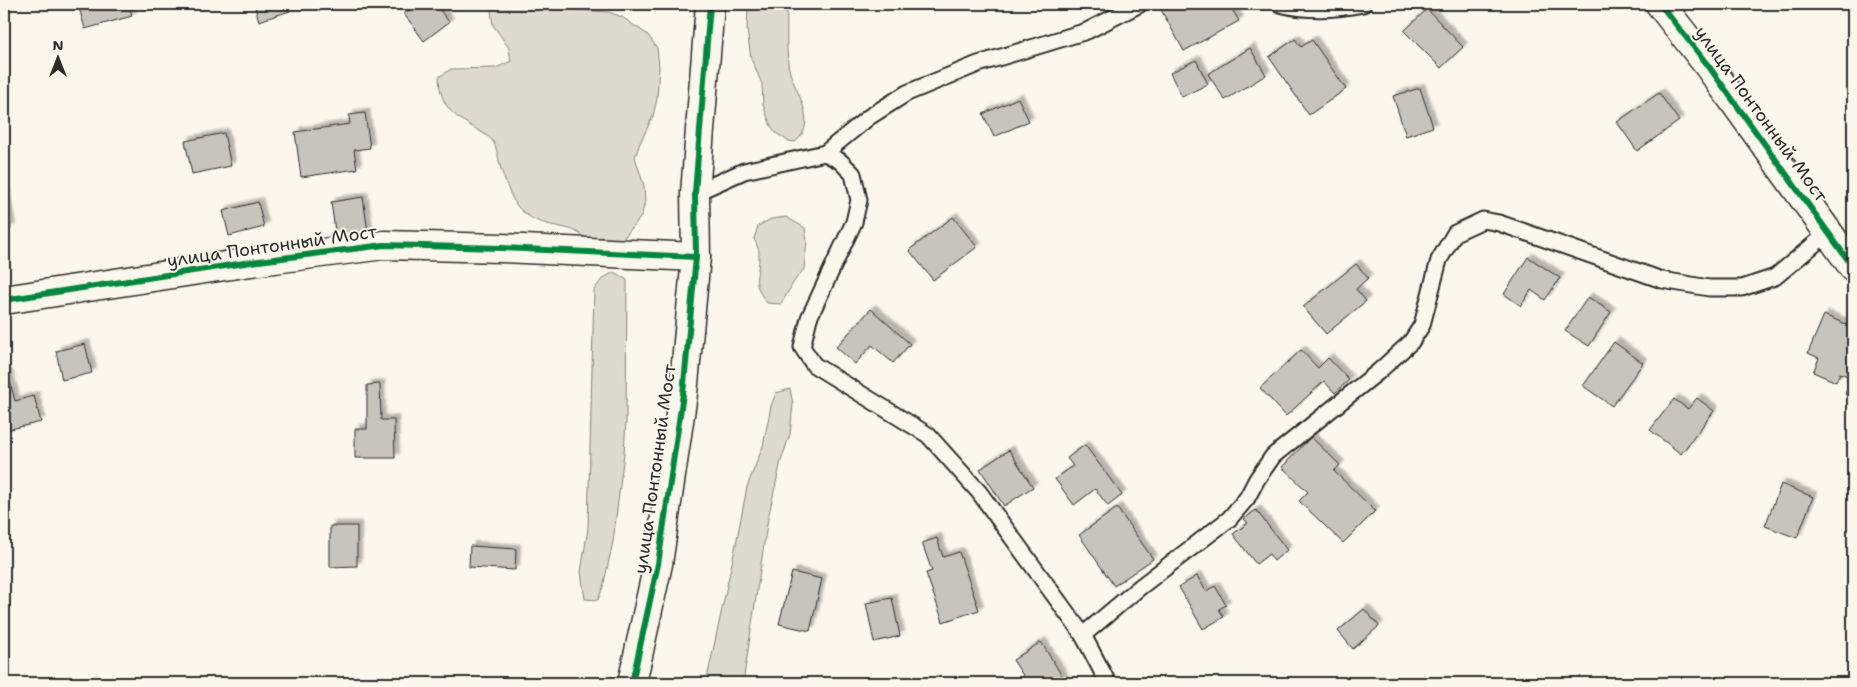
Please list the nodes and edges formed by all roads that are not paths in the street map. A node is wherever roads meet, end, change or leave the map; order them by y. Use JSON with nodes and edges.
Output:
{"nodes":[{"id":1,"x":710,"y":4,"type":"edge"},
{"id":2,"x":1140,"y":4,"type":"edge"},
{"id":3,"x":1280,"y":4,"type":"edge"},
{"id":4,"x":1363,"y":4,"type":"edge"},
{"id":5,"x":1660,"y":4,"type":"edge"},
{"id":6,"x":825,"y":153,"type":"junction"},
{"id":7,"x":695,"y":193,"type":"junction"},
{"id":8,"x":1829,"y":232,"type":"junction"},
{"id":9,"x":696,"y":257,"type":"junction"},
{"id":10,"x":1853,"y":267,"type":"edge"},
{"id":11,"x":4,"y":300,"type":"edge"},
{"id":12,"x":1083,"y":635,"type":"junction"},
{"id":13,"x":632,"y":683,"type":"edge"},
{"id":14,"x":1108,"y":683,"type":"edge"}],
"edges":[{"from":1,"to":7,"type":"street","name":"улица Понтонный Мост"},
{"from":2,"to":6,"type":"lane"},
{"from":3,"to":4,"type":"lane"},
{"from":5,"to":8,"type":"street","name":"улица Понтонный Мост"},
{"from":6,"to":7,"type":"lane"},
{"from":6,"to":12,"type":"lane"},
{"from":7,"to":9,"type":"street","name":"улица Понтонный Мост"},
{"from":8,"to":10,"type":"street","name":"улица Понтонный Мост"},
{"from":8,"to":12,"type":"lane"},
{"from":9,"to":11,"type":"street","name":"улица Понтонный Мост"},
{"from":9,"to":13,"type":"street","name":"улица Понтонный Мост"},
{"from":12,"to":14,"type":"lane"}]}
